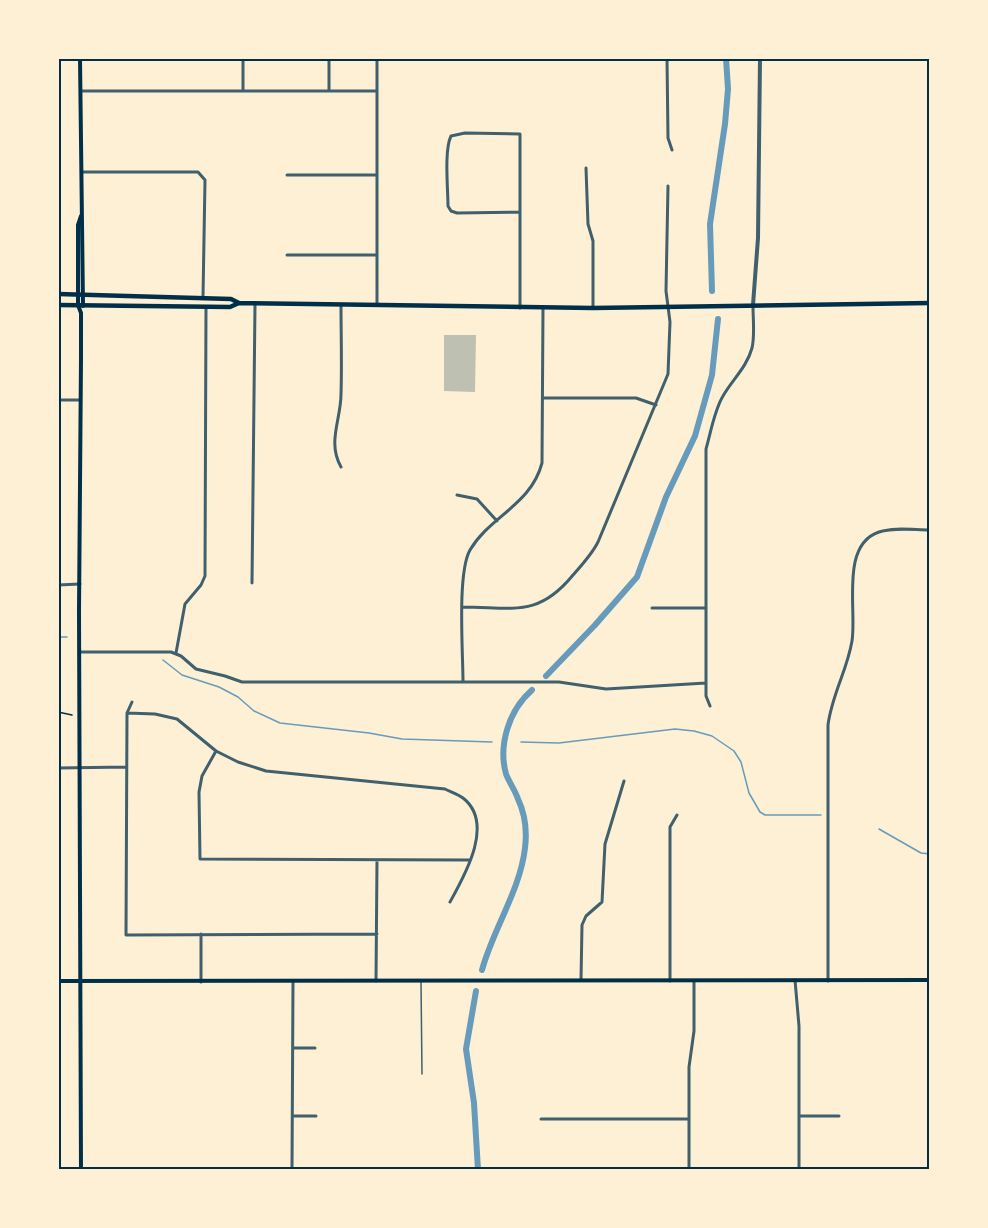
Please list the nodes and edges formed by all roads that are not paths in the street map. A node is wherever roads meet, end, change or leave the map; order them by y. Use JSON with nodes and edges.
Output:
{"nodes":[{"id":1,"x":80,"y":58,"type":"edge"},
{"id":2,"x":243,"y":58,"type":"edge"},
{"id":3,"x":329,"y":58,"type":"edge"},
{"id":4,"x":376,"y":58,"type":"edge"},
{"id":5,"x":667,"y":58,"type":"edge"},
{"id":6,"x":760,"y":58,"type":"edge"},
{"id":7,"x":81,"y":91,"type":"junction"},
{"id":8,"x":243,"y":91,"type":"junction"},
{"id":9,"x":329,"y":91,"type":"junction"},
{"id":10,"x":376,"y":91,"type":"junction"},
{"id":11,"x":672,"y":150,"type":"dead end"},
{"id":12,"x":586,"y":168,"type":"dead end"},
{"id":13,"x":81,"y":172,"type":"junction"},
{"id":14,"x":287,"y":175,"type":"dead end"},
{"id":15,"x":376,"y":175,"type":"junction"},
{"id":16,"x":668,"y":186,"type":"dead end"},
{"id":17,"x":520,"y":212,"type":"junction"},
{"id":18,"x":81,"y":216,"type":"junction"},
{"id":19,"x":287,"y":255,"type":"dead end"},
{"id":20,"x":377,"y":255,"type":"junction"},
{"id":21,"x":58,"y":294,"type":"edge"},
{"id":22,"x":78,"y":294,"type":"junction"},
{"id":23,"x":84,"y":294,"type":"junction"},
{"id":24,"x":203,"y":297,"type":"junction"},
{"id":25,"x":239,"y":303,"type":"junction"},
{"id":26,"x":930,"y":303,"type":"edge"},
{"id":27,"x":255,"y":304,"type":"junction"},
{"id":28,"x":58,"y":305,"type":"edge"},
{"id":29,"x":81,"y":305,"type":"junction"},
{"id":30,"x":341,"y":305,"type":"junction"},
{"id":31,"x":377,"y":305,"type":"junction"},
{"id":32,"x":753,"y":305,"type":"junction"},
{"id":33,"x":668,"y":306,"type":"junction"},
{"id":34,"x":206,"y":307,"type":"junction"},
{"id":35,"x":520,"y":308,"type":"junction"},
{"id":36,"x":543,"y":308,"type":"junction"},
{"id":37,"x":593,"y":308,"type":"junction"},
{"id":38,"x":543,"y":398,"type":"junction"},
{"id":39,"x":58,"y":400,"type":"edge"},
{"id":40,"x":80,"y":400,"type":"junction"},
{"id":41,"x":656,"y":405,"type":"junction"},
{"id":42,"x":341,"y":467,"type":"dead end"},
{"id":43,"x":457,"y":495,"type":"dead end"},
{"id":44,"x":497,"y":521,"type":"junction"},
{"id":45,"x":930,"y":530,"type":"edge"},
{"id":46,"x":252,"y":583,"type":"dead end"},
{"id":47,"x":80,"y":584,"type":"junction"},
{"id":48,"x":58,"y":585,"type":"edge"},
{"id":49,"x":463,"y":607,"type":"junction"},
{"id":50,"x":652,"y":608,"type":"dead end"},
{"id":51,"x":706,"y":608,"type":"junction"},
{"id":52,"x":80,"y":652,"type":"junction"},
{"id":53,"x":176,"y":653,"type":"junction"},
{"id":54,"x":463,"y":682,"type":"junction"},
{"id":55,"x":706,"y":683,"type":"junction"},
{"id":56,"x":132,"y":702,"type":"dead end"},
{"id":57,"x":710,"y":706,"type":"dead end"},
{"id":58,"x":127,"y":713,"type":"junction"},
{"id":59,"x":216,"y":751,"type":"junction"},
{"id":60,"x":80,"y":767,"type":"junction"},
{"id":61,"x":126,"y":767,"type":"junction"},
{"id":62,"x":58,"y":768,"type":"edge"},
{"id":63,"x":624,"y":781,"type":"dead end"},
{"id":64,"x":677,"y":815,"type":"dead end"},
{"id":65,"x":376,"y":859,"type":"junction"},
{"id":66,"x":470,"y":860,"type":"junction"},
{"id":67,"x":450,"y":902,"type":"dead end"},
{"id":68,"x":201,"y":934,"type":"junction"},
{"id":69,"x":376,"y":934,"type":"junction"},
{"id":70,"x":581,"y":980,"type":"junction"},
{"id":71,"x":795,"y":980,"type":"junction"},
{"id":72,"x":930,"y":980,"type":"edge"},
{"id":73,"x":58,"y":981,"type":"edge"},
{"id":74,"x":81,"y":981,"type":"junction"},
{"id":75,"x":376,"y":981,"type":"junction"},
{"id":76,"x":421,"y":981,"type":"junction"},
{"id":77,"x":670,"y":981,"type":"junction"},
{"id":78,"x":694,"y":981,"type":"junction"},
{"id":79,"x":828,"y":981,"type":"junction"},
{"id":80,"x":201,"y":982,"type":"junction"},
{"id":81,"x":293,"y":982,"type":"junction"},
{"id":82,"x":293,"y":1048,"type":"junction"},
{"id":83,"x":315,"y":1048,"type":"dead end"},
{"id":84,"x":422,"y":1074,"type":"dead end"},
{"id":85,"x":292,"y":1116,"type":"junction"},
{"id":86,"x":316,"y":1116,"type":"dead end"},
{"id":87,"x":799,"y":1116,"type":"junction"},
{"id":88,"x":839,"y":1116,"type":"dead end"},
{"id":89,"x":541,"y":1119,"type":"dead end"},
{"id":90,"x":689,"y":1119,"type":"junction"},
{"id":91,"x":81,"y":1170,"type":"edge"},
{"id":92,"x":292,"y":1170,"type":"edge"},
{"id":93,"x":689,"y":1170,"type":"edge"},
{"id":94,"x":799,"y":1170,"type":"edge"}],
"edges":[{"from":1,"to":7,"type":"main road"},
{"from":2,"to":8,"type":"street"},
{"from":3,"to":9,"type":"street"},
{"from":4,"to":10,"type":"street"},
{"from":5,"to":11,"type":"street"},
{"from":6,"to":32,"type":"street"},
{"from":7,"to":8,"type":"street"},
{"from":7,"to":13,"type":"main road"},
{"from":8,"to":9,"type":"street"},
{"from":9,"to":10,"type":"street"},
{"from":10,"to":15,"type":"street"},
{"from":12,"to":37,"type":"street"},
{"from":13,"to":18,"type":"main road"},
{"from":13,"to":24,"type":"street"},
{"from":14,"to":15,"type":"street"},
{"from":15,"to":20,"type":"street"},
{"from":16,"to":33,"type":"street"},
{"from":17,"to":17,"type":"street"},
{"from":17,"to":35,"type":"street"},
{"from":18,"to":22,"type":"main road"},
{"from":18,"to":23,"type":"main road"},
{"from":19,"to":20,"type":"street"},
{"from":20,"to":31,"type":"street"},
{"from":21,"to":22,"type":"main road"},
{"from":22,"to":23,"type":"main road"},
{"from":22,"to":29,"type":"main road"},
{"from":23,"to":24,"type":"main road"},
{"from":23,"to":29,"type":"main road"},
{"from":24,"to":25,"type":"main road"},
{"from":25,"to":27,"type":"main road"},
{"from":25,"to":34,"type":"main road"},
{"from":26,"to":32,"type":"main road"},
{"from":27,"to":30,"type":"main road"},
{"from":27,"to":46,"type":"street"},
{"from":28,"to":29,"type":"main road"},
{"from":29,"to":34,"type":"main road"},
{"from":29,"to":40,"type":"main road"},
{"from":30,"to":31,"type":"main road"},
{"from":30,"to":42,"type":"street"},
{"from":31,"to":35,"type":"main road"},
{"from":32,"to":33,"type":"main road"},
{"from":32,"to":51,"type":"street"},
{"from":33,"to":37,"type":"main road"},
{"from":33,"to":41,"type":"street"},
{"from":34,"to":53,"type":"street"},
{"from":35,"to":36,"type":"main road"},
{"from":36,"to":37,"type":"main road"},
{"from":36,"to":38,"type":"street"},
{"from":38,"to":41,"type":"street"},
{"from":38,"to":44,"type":"street"},
{"from":39,"to":40,"type":"street"},
{"from":40,"to":47,"type":"main road"},
{"from":41,"to":49,"type":"street"},
{"from":43,"to":44,"type":"street"},
{"from":44,"to":49,"type":"street"},
{"from":45,"to":79,"type":"street"},
{"from":47,"to":48,"type":"street"},
{"from":47,"to":52,"type":"main road"},
{"from":49,"to":54,"type":"street"},
{"from":50,"to":51,"type":"street"},
{"from":51,"to":55,"type":"street"},
{"from":52,"to":53,"type":"street"},
{"from":52,"to":60,"type":"main road"},
{"from":53,"to":54,"type":"street"},
{"from":54,"to":55,"type":"street"},
{"from":55,"to":57,"type":"street"},
{"from":56,"to":58,"type":"street"},
{"from":58,"to":59,"type":"street"},
{"from":58,"to":61,"type":"street"},
{"from":59,"to":65,"type":"street"},
{"from":59,"to":66,"type":"street"},
{"from":60,"to":61,"type":"street"},
{"from":60,"to":62,"type":"street"},
{"from":60,"to":74,"type":"main road"},
{"from":61,"to":68,"type":"street"},
{"from":63,"to":70,"type":"street"},
{"from":64,"to":77,"type":"street"},
{"from":65,"to":66,"type":"street"},
{"from":65,"to":69,"type":"street"},
{"from":66,"to":67,"type":"street"},
{"from":68,"to":69,"type":"street"},
{"from":68,"to":80,"type":"street"},
{"from":69,"to":75,"type":"street"},
{"from":70,"to":76,"type":"main road"},
{"from":70,"to":77,"type":"main road"},
{"from":71,"to":78,"type":"main road"},
{"from":71,"to":79,"type":"main road"},
{"from":71,"to":87,"type":"street"},
{"from":72,"to":79,"type":"main road"},
{"from":73,"to":74,"type":"main road"},
{"from":74,"to":80,"type":"main road"},
{"from":74,"to":91,"type":"main road"},
{"from":75,"to":76,"type":"main road"},
{"from":75,"to":81,"type":"main road"},
{"from":76,"to":84,"type":"lane"},
{"from":77,"to":78,"type":"main road"},
{"from":78,"to":90,"type":"street"},
{"from":80,"to":81,"type":"main road"},
{"from":81,"to":82,"type":"street"},
{"from":82,"to":83,"type":"street"},
{"from":82,"to":85,"type":"street"},
{"from":85,"to":86,"type":"street"},
{"from":85,"to":92,"type":"street"},
{"from":87,"to":88,"type":"street"},
{"from":87,"to":94,"type":"street"},
{"from":89,"to":90,"type":"street"},
{"from":90,"to":93,"type":"street"}]}
